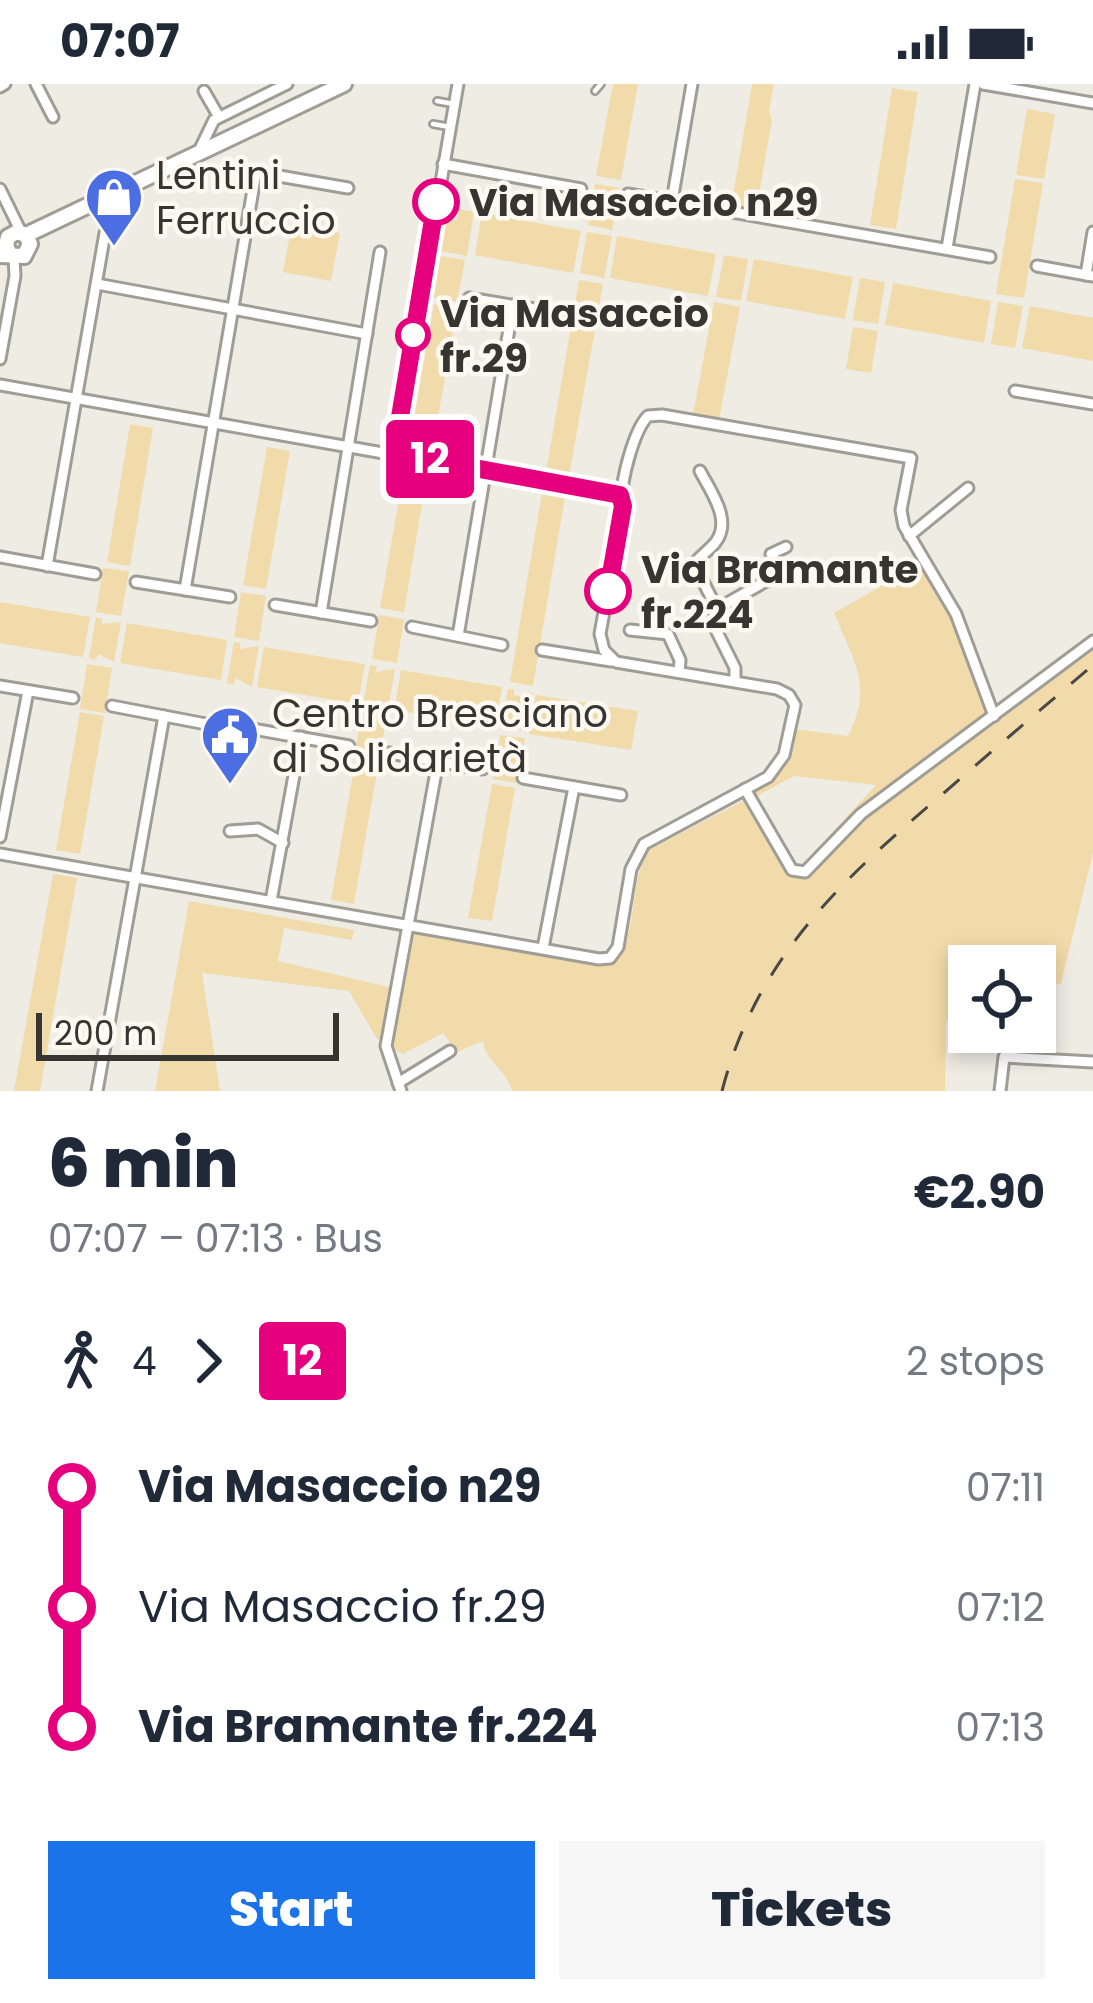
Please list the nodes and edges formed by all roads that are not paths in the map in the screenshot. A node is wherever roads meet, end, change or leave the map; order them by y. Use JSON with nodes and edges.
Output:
{"nodes":[{"id":1,"x":36,"y":84,"type":"edge"},
{"id":2,"x":287,"y":84,"type":"edge"},
{"id":3,"x":344,"y":84,"type":"edge"},
{"id":4,"x":458,"y":84,"type":"edge"},
{"id":5,"x":601,"y":84,"type":"edge"},
{"id":6,"x":692,"y":84,"type":"edge"},
{"id":7,"x":979,"y":84,"type":"edge"},
{"id":8,"x":204,"y":91,"type":"dead end"},
{"id":9,"x":595,"y":91,"type":"dead end"},
{"id":10,"x":437,"y":101,"type":"dead end"},
{"id":11,"x":1093,"y":103,"type":"edge"},
{"id":12,"x":454,"y":104,"type":"junction"},
{"id":13,"x":53,"y":117,"type":"dead end"},
{"id":14,"x":219,"y":117,"type":"junction"},
{"id":15,"x":433,"y":124,"type":"dead end"},
{"id":16,"x":450,"y":128,"type":"junction"},
{"id":17,"x":197,"y":155,"type":"junction"},
{"id":18,"x":443,"y":164,"type":"junction"},
{"id":19,"x":348,"y":188,"type":"dead end"},
{"id":20,"x":0,"y":189,"type":"edge"},
{"id":21,"x":581,"y":189,"type":"dead end"},
{"id":22,"x":628,"y":194,"type":"dead end"},
{"id":23,"x":672,"y":201,"type":"junction"},
{"id":24,"x":105,"y":232,"type":"dead end"},
{"id":25,"x":1093,"y":232,"type":"edge"},
{"id":26,"x":14,"y":245,"type":"edge"},
{"id":27,"x":946,"y":248,"type":"junction"},
{"id":28,"x":380,"y":252,"type":"dead end"},
{"id":29,"x":990,"y":256,"type":"dead end"},
{"id":30,"x":1037,"y":266,"type":"dead end"},
{"id":31,"x":1089,"y":276,"type":"edge"},
{"id":32,"x":97,"y":284,"type":"junction"},
{"id":33,"x":469,"y":298,"type":"dead end"},
{"id":34,"x":513,"y":305,"type":"junction"},
{"id":35,"x":232,"y":310,"type":"junction"},
{"id":36,"x":559,"y":313,"type":"dead end"},
{"id":37,"x":367,"y":334,"type":"junction"},
{"id":38,"x":0,"y":359,"type":"edge"},
{"id":39,"x":0,"y":385,"type":"edge"},
{"id":40,"x":1016,"y":391,"type":"dead end"},
{"id":41,"x":75,"y":398,"type":"junction"},
{"id":42,"x":1093,"y":404,"type":"edge"},
{"id":43,"x":214,"y":422,"type":"junction"},
{"id":44,"x":350,"y":446,"type":"junction"},
{"id":45,"x":394,"y":453,"type":"junction"},
{"id":46,"x":487,"y":469,"type":"junction"},
{"id":47,"x":700,"y":471,"type":"dead end"},
{"id":48,"x":968,"y":488,"type":"dead end"},
{"id":49,"x":620,"y":495,"type":"junction"},
{"id":50,"x":909,"y":536,"type":"junction"},
{"id":51,"x":786,"y":547,"type":"dead end"},
{"id":52,"x":0,"y":557,"type":"edge"},
{"id":53,"x":47,"y":566,"type":"junction"},
{"id":54,"x":95,"y":574,"type":"dead end"},
{"id":55,"x":136,"y":581,"type":"dead end"},
{"id":56,"x":185,"y":590,"type":"junction"},
{"id":57,"x":230,"y":597,"type":"dead end"},
{"id":58,"x":275,"y":605,"type":"dead end"},
{"id":59,"x":717,"y":609,"type":"junction"},
{"id":60,"x":321,"y":613,"type":"junction"},
{"id":61,"x":371,"y":621,"type":"dead end"},
{"id":62,"x":412,"y":627,"type":"dead end"},
{"id":63,"x":630,"y":630,"type":"dead end"},
{"id":64,"x":458,"y":637,"type":"junction"},
{"id":65,"x":1093,"y":641,"type":"edge"},
{"id":66,"x":502,"y":645,"type":"dead end"},
{"id":67,"x":542,"y":650,"type":"dead end"},
{"id":68,"x":616,"y":662,"type":"junction"},
{"id":69,"x":679,"y":672,"type":"junction"},
{"id":70,"x":735,"y":681,"type":"junction"},
{"id":71,"x":0,"y":686,"type":"edge"},
{"id":72,"x":28,"y":691,"type":"junction"},
{"id":73,"x":73,"y":698,"type":"dead end"},
{"id":74,"x":112,"y":706,"type":"dead end"},
{"id":75,"x":164,"y":716,"type":"junction"},
{"id":76,"x":994,"y":716,"type":"junction"},
{"id":77,"x":206,"y":724,"type":"dead end"},
{"id":78,"x":301,"y":737,"type":"junction"},
{"id":79,"x":244,"y":746,"type":"dead end"},
{"id":80,"x":349,"y":746,"type":"dead end"},
{"id":81,"x":389,"y":753,"type":"dead end"},
{"id":82,"x":438,"y":761,"type":"junction"},
{"id":83,"x":483,"y":770,"type":"dead end"},
{"id":84,"x":523,"y":778,"type":"dead end"},
{"id":85,"x":574,"y":787,"type":"junction"},
{"id":86,"x":746,"y":789,"type":"junction"},
{"id":87,"x":621,"y":795,"type":"dead end"},
{"id":88,"x":230,"y":831,"type":"dead end"},
{"id":89,"x":0,"y":837,"type":"edge"},
{"id":90,"x":283,"y":843,"type":"junction"},
{"id":91,"x":0,"y":854,"type":"edge"},
{"id":92,"x":134,"y":878,"type":"junction"},
{"id":93,"x":271,"y":901,"type":"junction"},
{"id":94,"x":408,"y":925,"type":"junction"},
{"id":95,"x":543,"y":948,"type":"junction"},
{"id":96,"x":450,"y":1051,"type":"dead end"},
{"id":97,"x":1010,"y":1053,"type":"edge"},
{"id":98,"x":1010,"y":1058,"type":"junction"},
{"id":99,"x":1093,"y":1062,"type":"edge"},
{"id":100,"x":399,"y":1087,"type":"edge"},
{"id":101,"x":97,"y":1091,"type":"edge"},
{"id":102,"x":1000,"y":1091,"type":"edge"}],
"edges":[{"from":1,"to":13,"type":"street"},
{"from":2,"to":14,"type":"street"},
{"from":3,"to":17,"type":"street"},
{"from":4,"to":12,"type":"street"},
{"from":5,"to":9,"type":"lane"},
{"from":6,"to":23,"type":"street"},
{"from":7,"to":11,"type":"street"},
{"from":7,"to":27,"type":"street"},
{"from":8,"to":14,"type":"street"},
{"from":10,"to":12,"type":"lane"},
{"from":12,"to":16,"type":"street"},
{"from":14,"to":17,"type":"street"},
{"from":15,"to":16,"type":"lane"},
{"from":16,"to":18,"type":"street"},
{"from":17,"to":26,"type":"street"},
{"from":18,"to":21,"type":"street"},
{"from":18,"to":45,"type":"street"},
{"from":19,"to":35,"type":"street"},
{"from":20,"to":26,"type":"street"},
{"from":22,"to":23,"type":"street"},
{"from":23,"to":27,"type":"street"},
{"from":24,"to":32,"type":"street"},
{"from":25,"to":31,"type":"street"},
{"from":26,"to":38,"type":"street"},
{"from":27,"to":29,"type":"street"},
{"from":28,"to":37,"type":"street"},
{"from":30,"to":31,"type":"street"},
{"from":32,"to":35,"type":"street"},
{"from":32,"to":41,"type":"street"},
{"from":33,"to":34,"type":"street"},
{"from":34,"to":36,"type":"street"},
{"from":34,"to":46,"type":"street"},
{"from":35,"to":37,"type":"street"},
{"from":35,"to":43,"type":"street"},
{"from":37,"to":44,"type":"street"},
{"from":39,"to":41,"type":"street"},
{"from":40,"to":42,"type":"street"},
{"from":41,"to":43,"type":"street"},
{"from":41,"to":53,"type":"street"},
{"from":43,"to":44,"type":"street"},
{"from":43,"to":56,"type":"street"},
{"from":44,"to":45,"type":"street"},
{"from":44,"to":60,"type":"street"},
{"from":45,"to":46,"type":"street"},
{"from":46,"to":49,"type":"street"},
{"from":46,"to":64,"type":"street"},
{"from":47,"to":59,"type":"street"},
{"from":48,"to":50,"type":"street"},
{"from":49,"to":50,"type":"street"},
{"from":49,"to":68,"type":"street"},
{"from":50,"to":76,"type":"street"},
{"from":51,"to":59,"type":"street"},
{"from":52,"to":53,"type":"street"},
{"from":53,"to":54,"type":"street"},
{"from":55,"to":56,"type":"street"},
{"from":56,"to":57,"type":"street"},
{"from":58,"to":60,"type":"street"},
{"from":59,"to":70,"type":"street"},
{"from":60,"to":61,"type":"street"},
{"from":62,"to":64,"type":"street"},
{"from":63,"to":69,"type":"street"},
{"from":64,"to":66,"type":"street"},
{"from":65,"to":76,"type":"street"},
{"from":67,"to":68,"type":"street"},
{"from":68,"to":69,"type":"street"},
{"from":69,"to":70,"type":"street"},
{"from":70,"to":86,"type":"street"},
{"from":71,"to":72,"type":"street"},
{"from":72,"to":73,"type":"street"},
{"from":72,"to":89,"type":"street"},
{"from":74,"to":75,"type":"street"},
{"from":75,"to":77,"type":"street"},
{"from":75,"to":92,"type":"street"},
{"from":76,"to":86,"type":"street"},
{"from":78,"to":79,"type":"street"},
{"from":78,"to":80,"type":"street"},
{"from":78,"to":90,"type":"street"},
{"from":81,"to":82,"type":"street"},
{"from":82,"to":83,"type":"street"},
{"from":82,"to":94,"type":"street"},
{"from":84,"to":85,"type":"street"},
{"from":85,"to":87,"type":"street"},
{"from":85,"to":95,"type":"street"},
{"from":86,"to":95,"type":"street"},
{"from":88,"to":90,"type":"street"},
{"from":90,"to":93,"type":"street"},
{"from":91,"to":92,"type":"street"},
{"from":92,"to":93,"type":"street"},
{"from":92,"to":101,"type":"street"},
{"from":93,"to":94,"type":"street"},
{"from":94,"to":95,"type":"street"},
{"from":94,"to":100,"type":"street"},
{"from":96,"to":100,"type":"street"},
{"from":97,"to":98,"type":"lane"},
{"from":98,"to":99,"type":"street"},
{"from":98,"to":102,"type":"street"}]}
